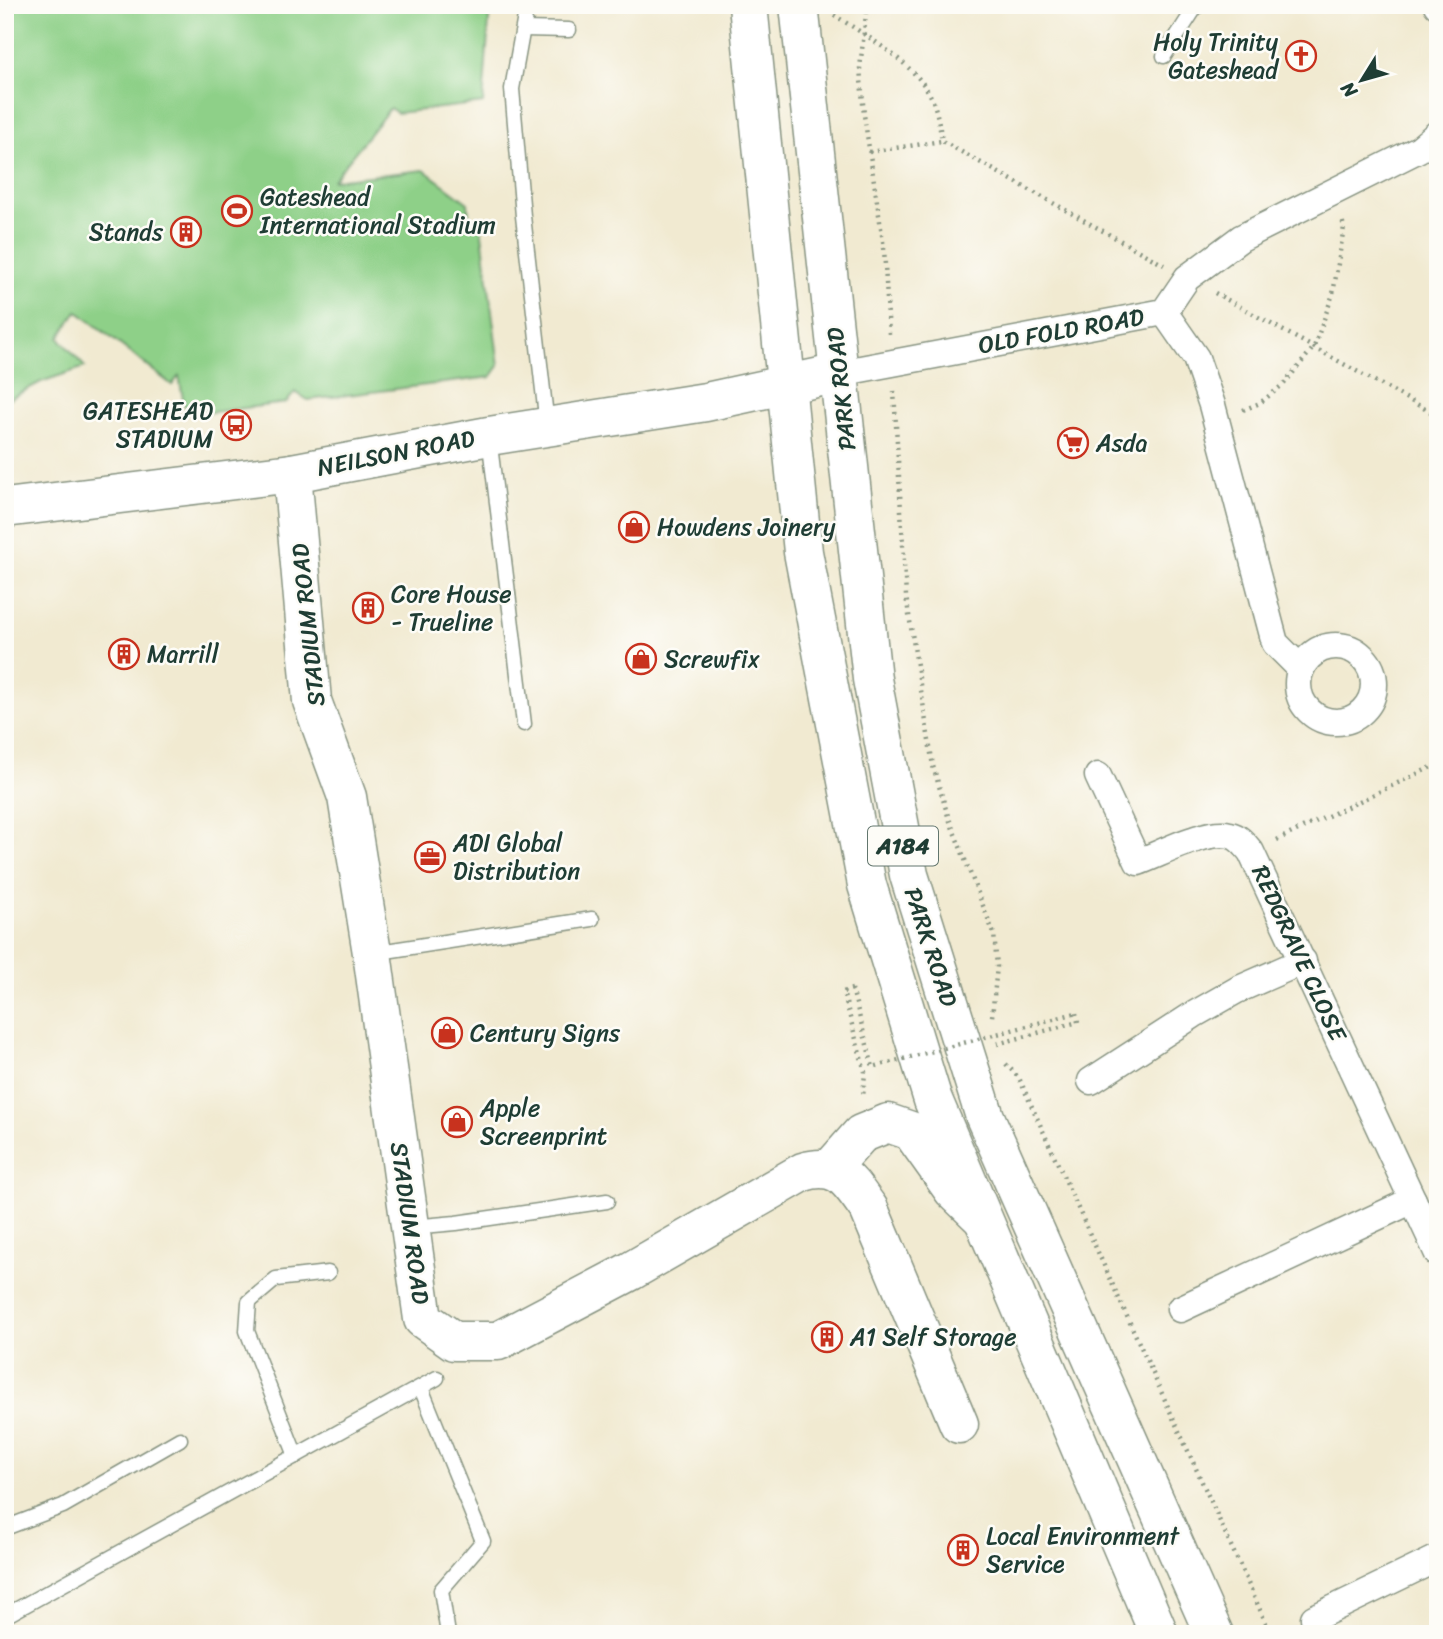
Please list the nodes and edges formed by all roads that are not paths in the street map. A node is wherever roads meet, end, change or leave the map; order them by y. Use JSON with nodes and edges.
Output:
{"nodes":[{"id":1,"x":527,"y":5,"type":"edge"},
{"id":2,"x":748,"y":5,"type":"edge"},
{"id":3,"x":799,"y":5,"type":"edge"},
{"id":4,"x":1197,"y":5,"type":"edge"},
{"id":5,"x":523,"y":29,"type":"junction"},
{"id":6,"x":569,"y":30,"type":"dead end"},
{"id":7,"x":1164,"y":56,"type":"dead end"},
{"id":8,"x":1438,"y":133,"type":"edge"},
{"id":9,"x":1164,"y":312,"type":"junction"},
{"id":10,"x":839,"y":373,"type":"junction"},
{"id":11,"x":785,"y":383,"type":"junction"},
{"id":12,"x":547,"y":427,"type":"junction"},
{"id":13,"x":489,"y":436,"type":"junction"},
{"id":14,"x":292,"y":473,"type":"junction"},
{"id":15,"x":5,"y":508,"type":"edge"},
{"id":16,"x":1301,"y":669,"type":"dead end"},
{"id":17,"x":524,"y":724,"type":"dead end"},
{"id":18,"x":1098,"y":776,"type":"dead end"},
{"id":19,"x":592,"y":919,"type":"dead end"},
{"id":20,"x":372,"y":953,"type":"junction"},
{"id":21,"x":1303,"y":961,"type":"junction"},
{"id":22,"x":1091,"y":1081,"type":"dead end"},
{"id":23,"x":831,"y":1168,"type":"junction"},
{"id":24,"x":1413,"y":1200,"type":"junction"},
{"id":25,"x":607,"y":1201,"type":"dead end"},
{"id":26,"x":984,"y":1220,"type":"junction"},
{"id":27,"x":410,"y":1227,"type":"junction"},
{"id":28,"x":1438,"y":1254,"type":"edge"},
{"id":29,"x":328,"y":1273,"type":"dead end"},
{"id":30,"x":1180,"y":1309,"type":"dead end"},
{"id":31,"x":437,"y":1378,"type":"dead end"},
{"id":32,"x":421,"y":1388,"type":"junction"},
{"id":33,"x":959,"y":1424,"type":"dead end"},
{"id":34,"x":180,"y":1438,"type":"dead end"},
{"id":35,"x":296,"y":1456,"type":"junction"},
{"id":36,"x":5,"y":1528,"type":"edge"},
{"id":37,"x":1438,"y":1558,"type":"edge"},
{"id":38,"x":5,"y":1616,"type":"edge"},
{"id":39,"x":1314,"y":1618,"type":"dead end"},
{"id":40,"x":448,"y":1634,"type":"edge"},
{"id":41,"x":1159,"y":1634,"type":"edge"},
{"id":42,"x":1214,"y":1634,"type":"edge"}],
"edges":[{"from":1,"to":5,"type":"lane"},
{"from":2,"to":11,"type":"main road","name":"PARK ROAD","number":"A184"},
{"from":3,"to":10,"type":"main road","name":"PARK ROAD","number":"A184"},
{"from":4,"to":7,"type":"lane"},
{"from":5,"to":6,"type":"lane"},
{"from":5,"to":12,"type":"lane"},
{"from":8,"to":9,"type":"street","name":"OLD FOLD ROAD"},
{"from":9,"to":10,"type":"street","name":"OLD FOLD ROAD"},
{"from":9,"to":16,"type":"street"},
{"from":10,"to":11,"type":"main road","name":"NEILSON ROAD"},
{"from":10,"to":42,"type":"main road","name":"PARK ROAD","number":"A184"},
{"from":11,"to":12,"type":"main road","name":"NEILSON ROAD"},
{"from":11,"to":26,"type":"main road","name":"PARK ROAD","number":"A184"},
{"from":12,"to":13,"type":"main road","name":"NEILSON ROAD"},
{"from":13,"to":14,"type":"main road","name":"NEILSON ROAD"},
{"from":13,"to":17,"type":"lane"},
{"from":14,"to":15,"type":"main road","name":"NEILSON ROAD"},
{"from":14,"to":20,"type":"main road","name":"STADIUM ROAD"},
{"from":18,"to":21,"type":"street","name":"REDGRAVE CLOSE"},
{"from":19,"to":20,"type":"lane"},
{"from":20,"to":27,"type":"main road","name":"STADIUM ROAD"},
{"from":21,"to":22,"type":"street"},
{"from":21,"to":24,"type":"street","name":"REDGRAVE CLOSE"},
{"from":23,"to":26,"type":"main road"},
{"from":23,"to":27,"type":"main road","name":"STADIUM ROAD"},
{"from":23,"to":33,"type":"main road"},
{"from":24,"to":28,"type":"street","name":"REDGRAVE CLOSE"},
{"from":24,"to":30,"type":"street"},
{"from":25,"to":27,"type":"lane"},
{"from":26,"to":41,"type":"main road","name":"PARK ROAD","number":"A184"},
{"from":29,"to":35,"type":"lane"},
{"from":31,"to":32,"type":"lane"},
{"from":32,"to":35,"type":"lane"},
{"from":32,"to":40,"type":"lane"},
{"from":34,"to":36,"type":"lane"},
{"from":35,"to":38,"type":"lane"},
{"from":37,"to":39,"type":"street"}]}
